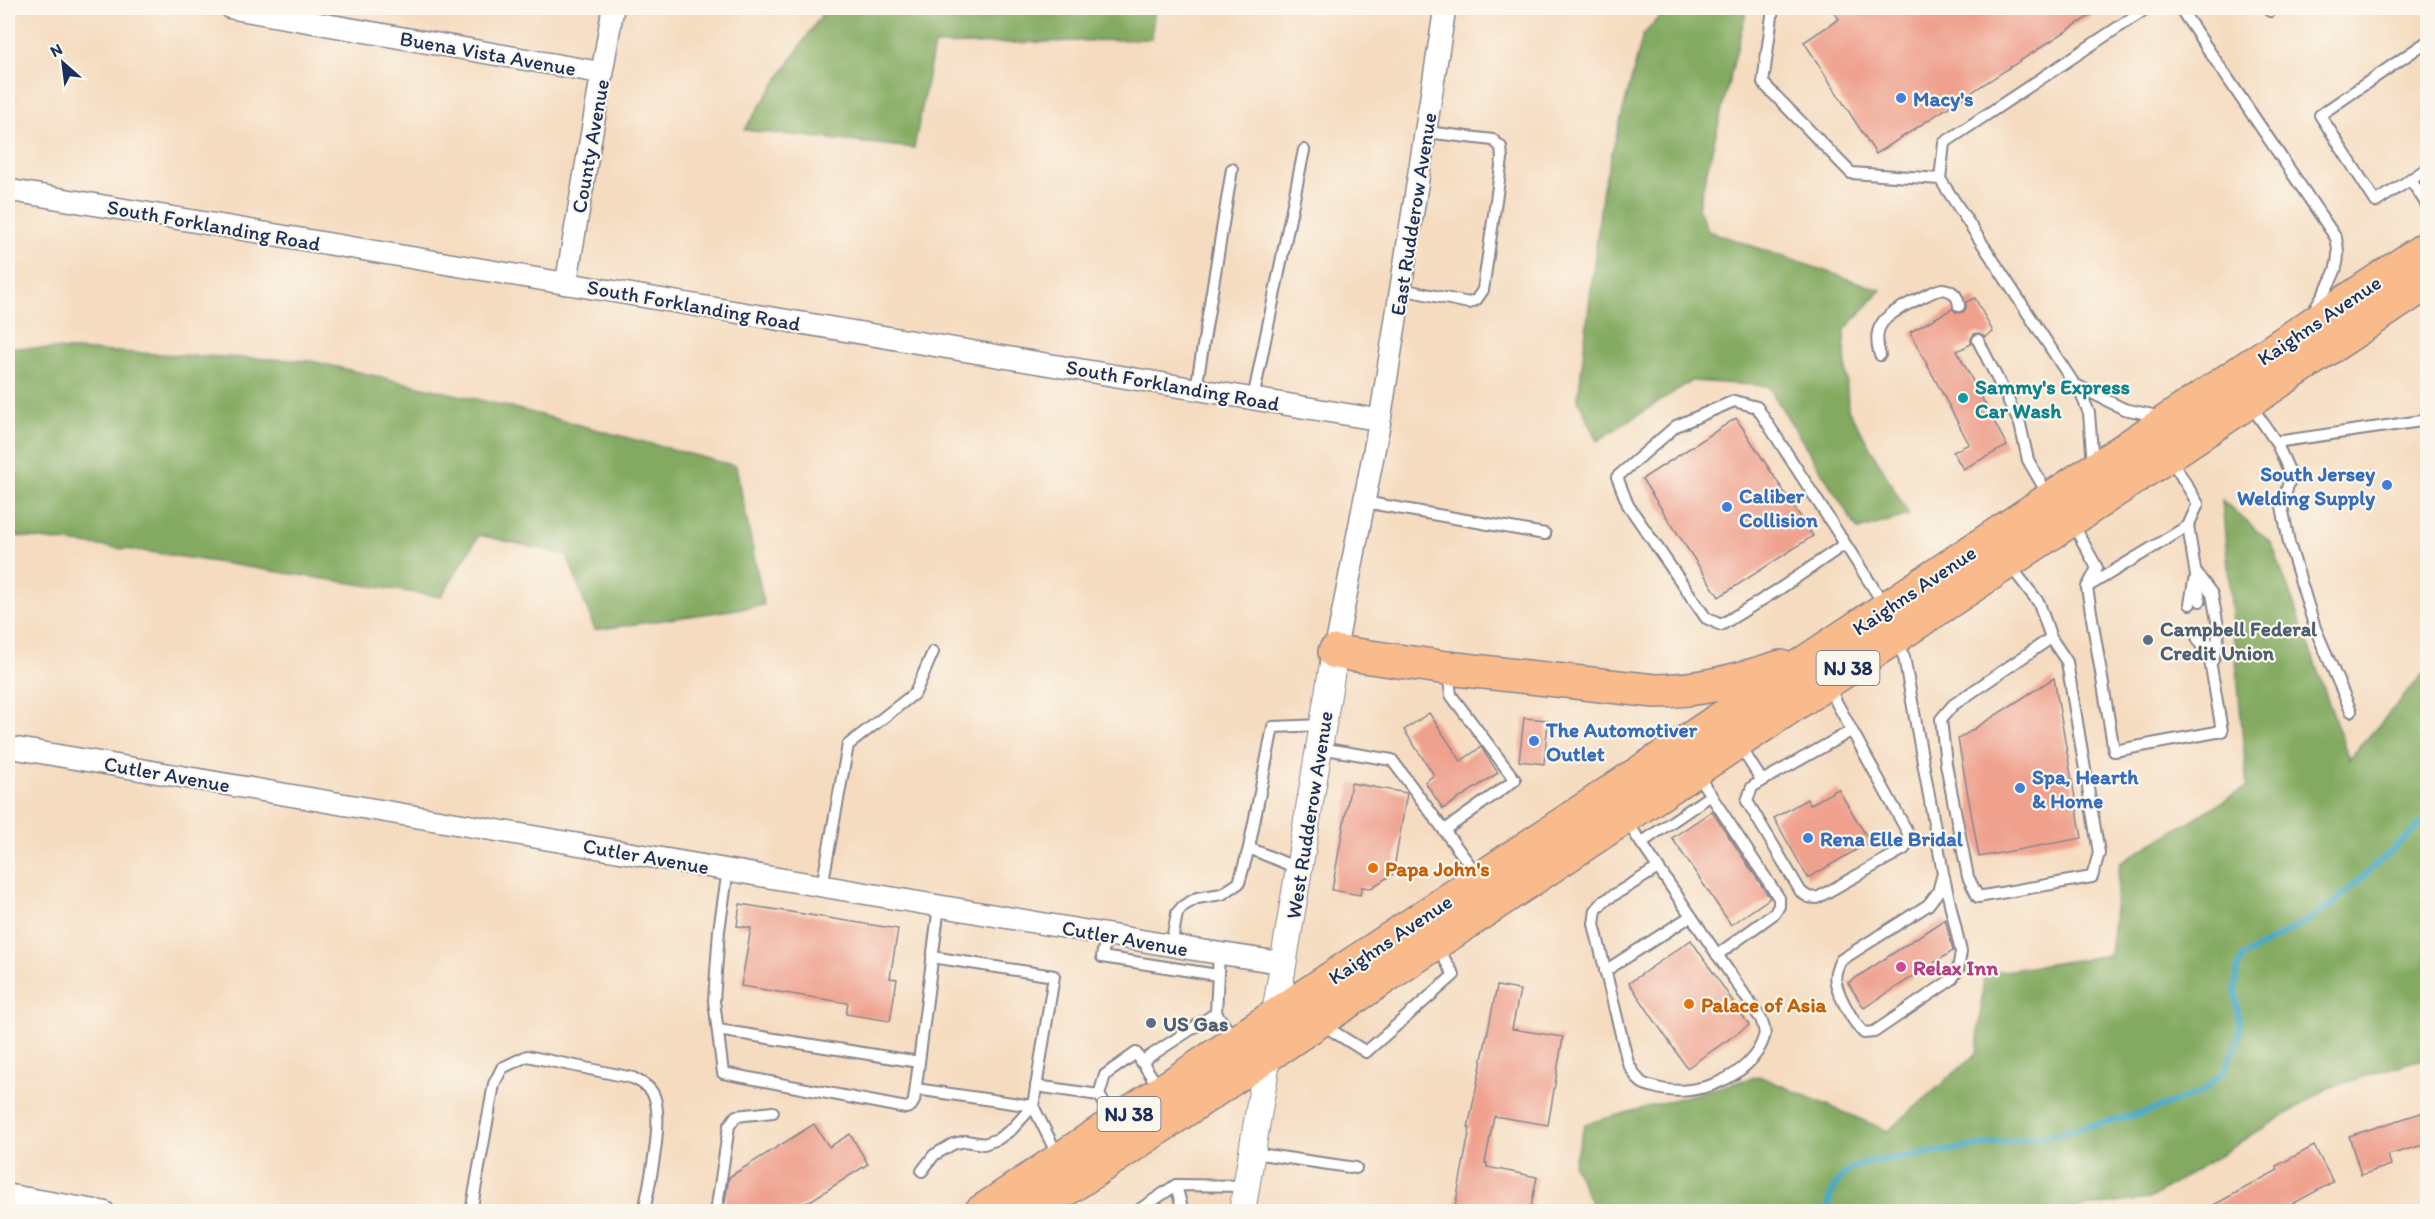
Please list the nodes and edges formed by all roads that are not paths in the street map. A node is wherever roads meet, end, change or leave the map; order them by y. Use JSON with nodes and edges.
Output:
{"nodes":[{"id":1,"x":231,"y":8,"type":"edge"},
{"id":2,"x":613,"y":8,"type":"edge"},
{"id":3,"x":1445,"y":8,"type":"edge"},
{"id":4,"x":1773,"y":8,"type":"edge"},
{"id":5,"x":2147,"y":8,"type":"edge"},
{"id":6,"x":2180,"y":8,"type":"edge"},
{"id":7,"x":2427,"y":41,"type":"edge"},
{"id":8,"x":603,"y":73,"type":"junction"},
{"id":9,"x":1426,"y":132,"type":"junction"},
{"id":10,"x":1304,"y":150,"type":"dead end"},
{"id":11,"x":2427,"y":168,"type":"edge"},
{"id":12,"x":1232,"y":169,"type":"dead end"},
{"id":13,"x":1940,"y":179,"type":"junction"},
{"id":14,"x":2410,"y":179,"type":"junction"},
{"id":15,"x":8,"y":190,"type":"edge"},
{"id":16,"x":2427,"y":206,"type":"edge"},
{"id":17,"x":2427,"y":247,"type":"edge"},
{"id":18,"x":2427,"y":282,"type":"edge"},
{"id":19,"x":566,"y":284,"type":"junction"},
{"id":20,"x":1401,"y":289,"type":"junction"},
{"id":21,"x":1959,"y":306,"type":"dead end"},
{"id":22,"x":2303,"y":331,"type":"junction"},
{"id":23,"x":1978,"y":340,"type":"dead end"},
{"id":24,"x":1880,"y":355,"type":"dead end"},
{"id":25,"x":2076,"y":385,"type":"junction"},
{"id":26,"x":1196,"y":389,"type":"junction"},
{"id":27,"x":1253,"y":399,"type":"junction"},
{"id":28,"x":2248,"y":401,"type":"junction"},
{"id":29,"x":1380,"y":420,"type":"junction"},
{"id":30,"x":2169,"y":420,"type":"junction"},
{"id":31,"x":2427,"y":420,"type":"edge"},
{"id":32,"x":2276,"y":442,"type":"junction"},
{"id":33,"x":2168,"y":455,"type":"junction"},
{"id":34,"x":2094,"y":470,"type":"junction"},
{"id":35,"x":1364,"y":502,"type":"junction"},
{"id":36,"x":2060,"y":509,"type":"junction"},
{"id":37,"x":2188,"y":526,"type":"junction"},
{"id":38,"x":1545,"y":534,"type":"dead end"},
{"id":39,"x":1845,"y":544,"type":"junction"},
{"id":40,"x":2007,"y":562,"type":"junction"},
{"id":41,"x":2196,"y":572,"type":"junction"},
{"id":42,"x":2087,"y":588,"type":"junction"},
{"id":43,"x":2195,"y":602,"type":"dead end"},
{"id":44,"x":1890,"y":623,"type":"junction"},
{"id":45,"x":2201,"y":637,"type":"dead end"},
{"id":46,"x":2051,"y":638,"type":"junction"},
{"id":47,"x":933,"y":652,"type":"dead end"},
{"id":48,"x":1335,"y":652,"type":"junction"},
{"id":49,"x":2211,"y":666,"type":"junction"},
{"id":50,"x":1447,"y":668,"type":"junction"},
{"id":51,"x":1820,"y":670,"type":"junction"},
{"id":52,"x":2351,"y":711,"type":"dead end"},
{"id":53,"x":1851,"y":731,"type":"junction"},
{"id":54,"x":1321,"y":736,"type":"junction"},
{"id":55,"x":1737,"y":741,"type":"junction"},
{"id":56,"x":8,"y":747,"type":"edge"},
{"id":57,"x":1762,"y":781,"type":"junction"},
{"id":58,"x":1702,"y":782,"type":"junction"},
{"id":59,"x":1445,"y":830,"type":"junction"},
{"id":60,"x":1632,"y":830,"type":"junction"},
{"id":61,"x":1249,"y":848,"type":"junction"},
{"id":62,"x":1658,"y":868,"type":"junction"},
{"id":63,"x":1300,"y":869,"type":"junction"},
{"id":64,"x":728,"y":870,"type":"junction"},
{"id":65,"x":1943,"y":873,"type":"junction"},
{"id":66,"x":1481,"y":879,"type":"junction"},
{"id":67,"x":822,"y":886,"type":"junction"},
{"id":68,"x":939,"y":906,"type":"junction"},
{"id":69,"x":1691,"y":916,"type":"junction"},
{"id":70,"x":1106,"y":935,"type":"junction"},
{"id":71,"x":1435,"y":943,"type":"junction"},
{"id":72,"x":1171,"y":946,"type":"junction"},
{"id":73,"x":1219,"y":953,"type":"junction"},
{"id":74,"x":1717,"y":955,"type":"junction"},
{"id":75,"x":933,"y":957,"type":"junction"},
{"id":76,"x":1284,"y":963,"type":"junction"},
{"id":77,"x":1605,"y":971,"type":"junction"},
{"id":78,"x":1218,"y":975,"type":"junction"},
{"id":79,"x":1216,"y":1012,"type":"junction"},
{"id":80,"x":1276,"y":1016,"type":"junction"},
{"id":81,"x":1317,"y":1021,"type":"junction"},
{"id":82,"x":718,"y":1030,"type":"junction"},
{"id":83,"x":1236,"y":1042,"type":"junction"},
{"id":84,"x":1269,"y":1054,"type":"junction"},
{"id":85,"x":919,"y":1062,"type":"junction"},
{"id":86,"x":1141,"y":1062,"type":"junction"},
{"id":87,"x":1036,"y":1086,"type":"junction"},
{"id":88,"x":916,"y":1089,"type":"junction"},
{"id":89,"x":1161,"y":1092,"type":"junction"},
{"id":90,"x":1033,"y":1106,"type":"junction"},
{"id":91,"x":1108,"y":1109,"type":"junction"},
{"id":92,"x":773,"y":1112,"type":"dead end"},
{"id":93,"x":1252,"y":1153,"type":"junction"},
{"id":94,"x":1060,"y":1159,"type":"junction"},
{"id":95,"x":1356,"y":1168,"type":"dead end"},
{"id":96,"x":922,"y":1171,"type":"dead end"},
{"id":97,"x":1176,"y":1185,"type":"junction"},
{"id":98,"x":1246,"y":1186,"type":"junction"},
{"id":99,"x":8,"y":1195,"type":"edge"},
{"id":100,"x":104,"y":1212,"type":"edge"},
{"id":101,"x":471,"y":1212,"type":"edge"},
{"id":102,"x":645,"y":1212,"type":"edge"},
{"id":103,"x":716,"y":1212,"type":"edge"},
{"id":104,"x":981,"y":1212,"type":"edge"},
{"id":105,"x":1032,"y":1212,"type":"edge"},
{"id":106,"x":1136,"y":1212,"type":"edge"},
{"id":107,"x":1183,"y":1212,"type":"edge"},
{"id":108,"x":1242,"y":1212,"type":"edge"}],
"edges":[{"from":1,"to":8,"type":"street","name":"Buena Vista Avenue"},
{"from":2,"to":8,"type":"street","name":"County Avenue"},
{"from":3,"to":9,"type":"street","name":"East Rudderow Avenue"},
{"from":4,"to":13,"type":"lane"},
{"from":5,"to":13,"type":"lane"},
{"from":6,"to":22,"type":"lane"},
{"from":7,"to":14,"type":"lane"},
{"from":8,"to":19,"type":"street","name":"County Avenue"},
{"from":9,"to":20,"type":"street","name":"East Rudderow Avenue"},
{"from":9,"to":20,"type":"lane"},
{"from":10,"to":27,"type":"lane"},
{"from":11,"to":14,"type":"lane"},
{"from":12,"to":26,"type":"lane"},
{"from":13,"to":25,"type":"lane"},
{"from":14,"to":16,"type":"lane"},
{"from":15,"to":19,"type":"street","name":"South Forklanding Road"},
{"from":17,"to":22,"type":"highway","name":"Kaighns Avenue","number":"NJ 38"},
{"from":18,"to":28,"type":"highway","name":"Kaighns Avenue","number":"NJ 38"},
{"from":19,"to":26,"type":"street","name":"South Forklanding Road"},
{"from":20,"to":29,"type":"street","name":"East Rudderow Avenue"},
{"from":21,"to":24,"type":"lane"},
{"from":22,"to":30,"type":"highway","name":"Kaighns Avenue","number":"NJ 38"},
{"from":23,"to":36,"type":"lane"},
{"from":25,"to":30,"type":"lane"},
{"from":25,"to":34,"type":"lane"},
{"from":26,"to":27,"type":"street","name":"South Forklanding Road"},
{"from":27,"to":29,"type":"street","name":"South Forklanding Road"},
{"from":28,"to":32,"type":"lane"},
{"from":28,"to":33,"type":"highway","name":"Kaighns Avenue","number":"NJ 38"},
{"from":29,"to":35,"type":"street","name":"West Rudderow Avenue"},
{"from":30,"to":34,"type":"highway","name":"Kaighns Avenue","number":"NJ 38"},
{"from":31,"to":32,"type":"lane"},
{"from":32,"to":52,"type":"lane"},
{"from":33,"to":36,"type":"highway","name":"Kaighns Avenue","number":"NJ 38"},
{"from":33,"to":37,"type":"lane"},
{"from":34,"to":36,"type":"highway","name":"Kaighns Avenue","number":"NJ 38"},
{"from":35,"to":38,"type":"lane"},
{"from":35,"to":48,"type":"street","name":"West Rudderow Avenue"},
{"from":36,"to":40,"type":"highway","name":"Kaighns Avenue","number":"NJ 38"},
{"from":36,"to":42,"type":"lane"},
{"from":36,"to":44,"type":"highway","name":"Kaighns Avenue","number":"NJ 38"},
{"from":37,"to":41,"type":"lane"},
{"from":37,"to":42,"type":"lane"},
{"from":39,"to":39,"type":"lane"},
{"from":39,"to":44,"type":"lane"},
{"from":40,"to":44,"type":"highway","name":"Kaighns Avenue","number":"NJ 38"},
{"from":40,"to":46,"type":"lane"},
{"from":41,"to":43,"type":"lane"},
{"from":41,"to":49,"type":"lane"},
{"from":42,"to":49,"type":"lane"},
{"from":44,"to":51,"type":"highway","name":"Kaighns Avenue","number":"NJ 38"},
{"from":44,"to":65,"type":"lane"},
{"from":45,"to":49,"type":"lane"},
{"from":46,"to":46,"type":"lane"},
{"from":47,"to":67,"type":"lane"},
{"from":48,"to":50,"type":"highway"},
{"from":48,"to":54,"type":"street","name":"West Rudderow Avenue"},
{"from":50,"to":51,"type":"highway"},
{"from":50,"to":59,"type":"lane"},
{"from":51,"to":53,"type":"lane"},
{"from":51,"to":55,"type":"highway","name":"Kaighns Avenue","number":"NJ 38"},
{"from":51,"to":66,"type":"highway","name":"Kaighns Avenue","number":"NJ 38"},
{"from":53,"to":57,"type":"lane"},
{"from":53,"to":57,"type":"lane"},
{"from":54,"to":59,"type":"lane"},
{"from":54,"to":61,"type":"lane"},
{"from":54,"to":63,"type":"street","name":"West Rudderow Avenue"},
{"from":55,"to":57,"type":"lane"},
{"from":55,"to":58,"type":"highway","name":"Kaighns Avenue","number":"NJ 38"},
{"from":56,"to":64,"type":"street","name":"Cutler Avenue"},
{"from":58,"to":60,"type":"highway","name":"Kaighns Avenue","number":"NJ 38"},
{"from":58,"to":74,"type":"lane"},
{"from":59,"to":66,"type":"lane"},
{"from":60,"to":62,"type":"lane"},
{"from":60,"to":71,"type":"highway","name":"Kaighns Avenue","number":"NJ 38"},
{"from":61,"to":63,"type":"lane"},
{"from":61,"to":72,"type":"lane"},
{"from":62,"to":69,"type":"lane"},
{"from":62,"to":77,"type":"lane"},
{"from":63,"to":76,"type":"street","name":"West Rudderow Avenue"},
{"from":64,"to":67,"type":"street","name":"Cutler Avenue"},
{"from":64,"to":82,"type":"lane"},
{"from":65,"to":65,"type":"lane"},
{"from":66,"to":80,"type":"highway","name":"Kaighns Avenue","number":"NJ 38"},
{"from":67,"to":68,"type":"street","name":"Cutler Avenue"},
{"from":68,"to":70,"type":"street","name":"Cutler Avenue"},
{"from":68,"to":75,"type":"lane"},
{"from":69,"to":74,"type":"lane"},
{"from":69,"to":77,"type":"lane"},
{"from":70,"to":72,"type":"street","name":"Cutler Avenue"},
{"from":70,"to":78,"type":"lane"},
{"from":71,"to":81,"type":"highway","name":"Kaighns Avenue","number":"NJ 38"},
{"from":71,"to":81,"type":"lane"},
{"from":72,"to":73,"type":"street","name":"Cutler Avenue"},
{"from":73,"to":76,"type":"street","name":"Cutler Avenue"},
{"from":73,"to":78,"type":"lane"},
{"from":74,"to":77,"type":"lane"},
{"from":75,"to":85,"type":"lane"},
{"from":75,"to":87,"type":"lane"},
{"from":76,"to":80,"type":"street","name":"West Rudderow Avenue"},
{"from":78,"to":79,"type":"lane"},
{"from":79,"to":83,"type":"lane"},
{"from":79,"to":86,"type":"lane"},
{"from":80,"to":83,"type":"highway","name":"Kaighns Avenue","number":"NJ 38"},
{"from":80,"to":84,"type":"street","name":"West Rudderow Avenue"},
{"from":81,"to":84,"type":"highway","name":"Kaighns Avenue","number":"NJ 38"},
{"from":82,"to":85,"type":"lane"},
{"from":82,"to":88,"type":"lane"},
{"from":83,"to":89,"type":"highway","name":"Kaighns Avenue","number":"NJ 38"},
{"from":84,"to":93,"type":"street","name":"West Rudderow Avenue"},
{"from":84,"to":105,"type":"highway","name":"Kaighns Avenue","number":"NJ 38"},
{"from":85,"to":88,"type":"lane"},
{"from":86,"to":89,"type":"lane"},
{"from":86,"to":91,"type":"lane"},
{"from":87,"to":90,"type":"lane"},
{"from":87,"to":91,"type":"lane"},
{"from":88,"to":90,"type":"lane"},
{"from":89,"to":91,"type":"highway","name":"Kaighns Avenue","number":"NJ 38"},
{"from":90,"to":94,"type":"lane"},
{"from":90,"to":96,"type":"lane"},
{"from":91,"to":94,"type":"highway","name":"Kaighns Avenue","number":"NJ 38"},
{"from":92,"to":103,"type":"lane"},
{"from":93,"to":95,"type":"lane"},
{"from":93,"to":98,"type":"street","name":"West Rudderow Avenue"},
{"from":94,"to":104,"type":"highway","name":"Kaighns Avenue","number":"NJ 38"},
{"from":97,"to":98,"type":"lane"},
{"from":97,"to":106,"type":"lane"},
{"from":97,"to":107,"type":"lane"},
{"from":98,"to":108,"type":"street","name":"West Rudderow Avenue"},
{"from":99,"to":100,"type":"street"},
{"from":101,"to":102,"type":"lane"}]}
